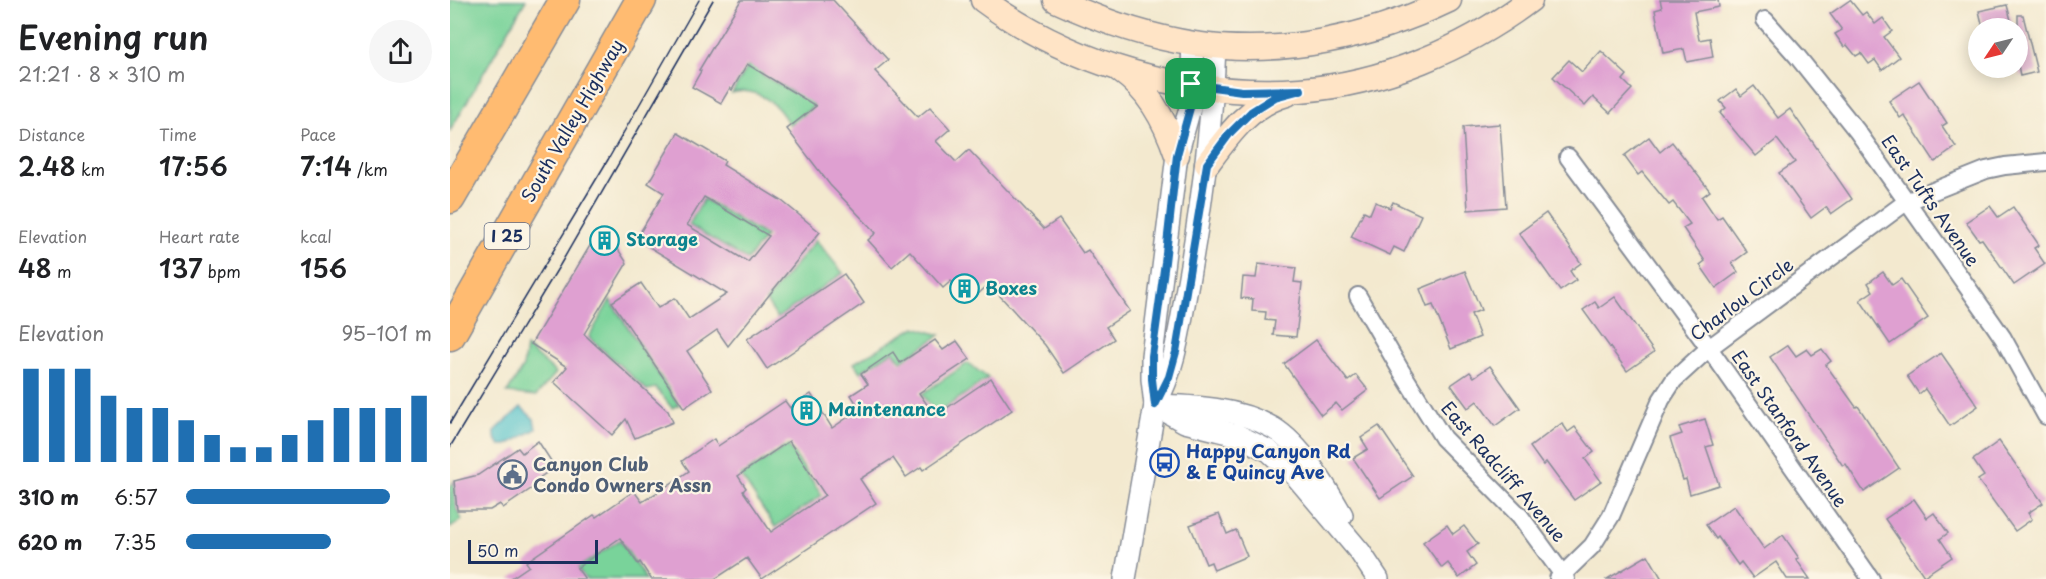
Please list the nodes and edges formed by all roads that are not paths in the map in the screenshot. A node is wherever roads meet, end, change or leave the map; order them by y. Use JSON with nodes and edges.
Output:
{"nodes":[{"id":1,"x":565,"y":0,"type":"edge"},
{"id":2,"x":641,"y":0,"type":"edge"},
{"id":3,"x":655,"y":0,"type":"edge"},
{"id":4,"x":984,"y":0,"type":"edge"},
{"id":5,"x":1056,"y":0,"type":"edge"},
{"id":6,"x":1449,"y":0,"type":"edge"},
{"id":7,"x":1530,"y":0,"type":"edge"},
{"id":8,"x":1765,"y":20,"type":"dead end"},
{"id":9,"x":1204,"y":45,"type":"junction"},
{"id":10,"x":1111,"y":65,"type":"junction"},
{"id":11,"x":1202,"y":86,"type":"junction"},
{"id":12,"x":1301,"y":90,"type":"junction"},
{"id":13,"x":565,"y":137,"type":"junction"},
{"id":14,"x":1177,"y":155,"type":"junction"},
{"id":15,"x":1568,"y":156,"type":"dead end"},
{"id":16,"x":2046,"y":162,"type":"edge"},
{"id":17,"x":1207,"y":164,"type":"junction"},
{"id":18,"x":450,"y":198,"type":"edge"},
{"id":19,"x":1906,"y":202,"type":"junction"},
{"id":20,"x":1358,"y":296,"type":"dead end"},
{"id":21,"x":450,"y":336,"type":"edge"},
{"id":22,"x":1709,"y":348,"type":"junction"},
{"id":23,"x":1155,"y":405,"type":"junction"},
{"id":24,"x":2046,"y":416,"type":"edge"},
{"id":25,"x":1562,"y":578,"type":"edge"},
{"id":26,"x":1125,"y":579,"type":"edge"},
{"id":27,"x":1378,"y":579,"type":"edge"},
{"id":28,"x":1871,"y":579,"type":"edge"}],
"edges":[{"from":1,"to":18,"type":"highway"},
{"from":2,"to":13,"type":"highway","name":"South Valley Highway","number":"I 25"},
{"from":3,"to":13,"type":"highway"},
{"from":4,"to":10,"type":"main road"},
{"from":5,"to":9,"type":"main road"},
{"from":6,"to":9,"type":"main road"},
{"from":7,"to":12,"type":"main road"},
{"from":8,"to":19,"type":"street","name":"East Tufts Avenue"},
{"from":9,"to":11,"type":"street"},
{"from":10,"to":11,"type":"main road"},
{"from":10,"to":14,"type":"main road"},
{"from":11,"to":12,"type":"main road"},
{"from":11,"to":14,"type":"street"},
{"from":11,"to":17,"type":"street"},
{"from":12,"to":17,"type":"main road"},
{"from":13,"to":21,"type":"highway","name":"South Valley Highway","number":"I 25"},
{"from":14,"to":23,"type":"street"},
{"from":15,"to":22,"type":"street","name":"East Stanford Avenue"},
{"from":16,"to":19,"type":"street","name":"Charlou Circle"},
{"from":17,"to":23,"type":"street"},
{"from":19,"to":22,"type":"street","name":"Charlou Circle"},
{"from":19,"to":24,"type":"street","name":"East Tufts Avenue"},
{"from":20,"to":25,"type":"street","name":"East Radcliff Avenue"},
{"from":22,"to":25,"type":"street","name":"Charlou Circle"},
{"from":22,"to":28,"type":"street","name":"East Stanford Avenue"},
{"from":23,"to":26,"type":"street"},
{"from":23,"to":27,"type":"street"}]}
